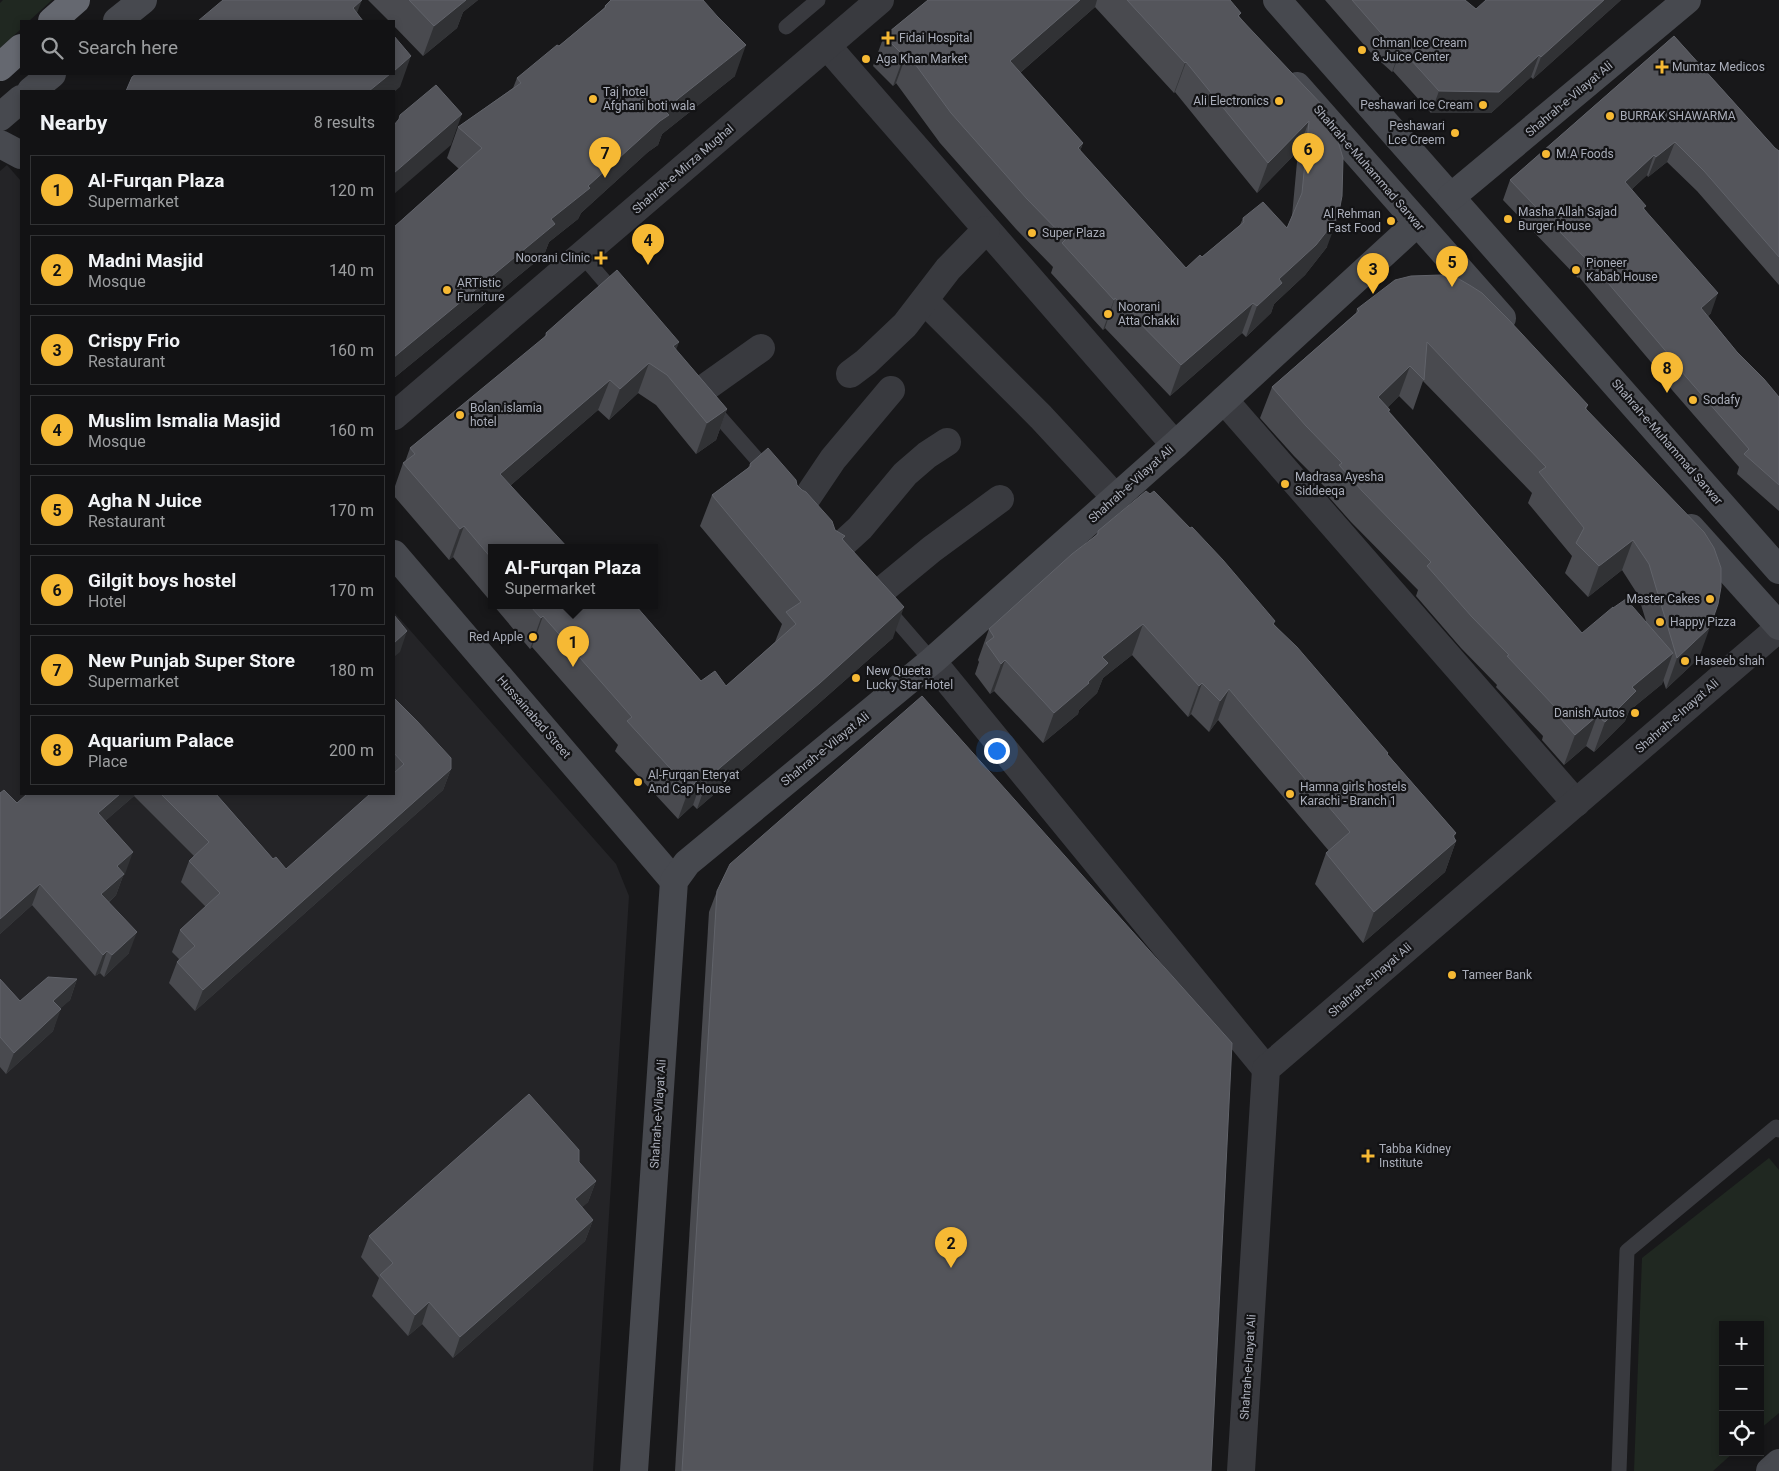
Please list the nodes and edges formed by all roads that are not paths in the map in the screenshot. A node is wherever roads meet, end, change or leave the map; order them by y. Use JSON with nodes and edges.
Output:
{"nodes":[{"id":1,"x":76,"y":0,"type":"edge"},
{"id":2,"x":143,"y":0,"type":"edge"},
{"id":3,"x":818,"y":0,"type":"edge"},
{"id":4,"x":880,"y":0,"type":"edge"},
{"id":5,"x":1277,"y":0,"type":"edge"},
{"id":6,"x":1687,"y":0,"type":"edge"},
{"id":7,"x":53,"y":20,"type":"edge"},
{"id":8,"x":118,"y":20,"type":"edge"},
{"id":9,"x":786,"y":28,"type":"dead end"},
{"id":10,"x":827,"y":46,"type":"junction"},
{"id":11,"x":20,"y":49,"type":"edge"},
{"id":12,"x":0,"y":67,"type":"edge"},
{"id":13,"x":1280,"y":67,"type":"edge"},
{"id":14,"x":20,"y":100,"type":"edge"},
{"id":15,"x":0,"y":117,"type":"edge"},
{"id":16,"x":1450,"y":196,"type":"junction"},
{"id":17,"x":1417,"y":223,"type":"junction"},
{"id":18,"x":986,"y":230,"type":"junction"},
{"id":19,"x":582,"y":255,"type":"junction"},
{"id":20,"x":925,"y":301,"type":"junction"},
{"id":21,"x":628,"y":308,"type":"edge"},
{"id":22,"x":1516,"y":333,"type":"edge"},
{"id":23,"x":761,"y":348,"type":"dead end"},
{"id":24,"x":850,"y":374,"type":"dead end"},
{"id":25,"x":695,"y":388,"type":"joint"},
{"id":26,"x":891,"y":390,"type":"dead end"},
{"id":27,"x":1224,"y":400,"type":"junction"},
{"id":28,"x":395,"y":415,"type":"edge"},
{"id":29,"x":948,"y":442,"type":"dead end"},
{"id":30,"x":1175,"y":445,"type":"junction"},
{"id":31,"x":1000,"y":498,"type":"dead end"},
{"id":32,"x":1116,"y":498,"type":"junction"},
{"id":33,"x":795,"y":503,"type":"joint"},
{"id":34,"x":1674,"y":508,"type":"edge"},
{"id":35,"x":836,"y":549,"type":"edge"},
{"id":36,"x":395,"y":555,"type":"edge"},
{"id":37,"x":1779,"y":570,"type":"edge"},
{"id":38,"x":870,"y":589,"type":"joint"},
{"id":39,"x":1779,"y":627,"type":"edge"},
{"id":40,"x":932,"y":661,"type":"junction"},
{"id":41,"x":1576,"y":803,"type":"junction"},
{"id":42,"x":674,"y":881,"type":"junction"},
{"id":43,"x":1266,"y":1069,"type":"junction"},
{"id":44,"x":1779,"y":1130,"type":"edge"},
{"id":45,"x":1779,"y":1463,"type":"edge"},
{"id":46,"x":634,"y":1471,"type":"edge"},
{"id":47,"x":1241,"y":1471,"type":"edge"},
{"id":48,"x":1619,"y":1471,"type":"edge"},
{"id":49,"x":1770,"y":1471,"type":"edge"}],
"edges":[{"from":1,"to":7,"type":"highway"},
{"from":2,"to":8,"type":"street"},
{"from":3,"to":9,"type":"lane"},
{"from":4,"to":10,"type":"street","name":"Shahrah-e-Mirza Mughal"},
{"from":5,"to":16,"type":"street","name":"Shahrah-e-Muhammad Sarwar"},
{"from":6,"to":16,"type":"street","name":"Shahrah-e-Vilayat Ali"},
{"from":10,"to":18,"type":"street"},
{"from":10,"to":19,"type":"street","name":"Shahrah-e-Mirza Mughal"},
{"from":11,"to":12,"type":"highway"},
{"from":13,"to":17,"type":"street","name":"Shahrah-e-Muhammad Sarwar"},
{"from":14,"to":15,"type":"street"},
{"from":16,"to":37,"type":"street","name":"Shahrah-e-Muhammad Sarwar"},
{"from":17,"to":22,"type":"street","name":"Shahrah-e-Muhammad Sarwar"},
{"from":17,"to":27,"type":"street","name":"Shahrah-e-Vilayat Ali"},
{"from":18,"to":20,"type":"street"},
{"from":18,"to":30,"type":"street"},
{"from":19,"to":21,"type":"lane"},
{"from":19,"to":28,"type":"street","name":"Shahrah-e-Mirza Mughal"},
{"from":20,"to":24,"type":"street"},
{"from":20,"to":32,"type":"street"},
{"from":23,"to":25,"type":"street"},
{"from":25,"to":33,"type":"lane"},
{"from":26,"to":33,"type":"street"},
{"from":27,"to":30,"type":"street","name":"Shahrah-e-Vilayat Ali"},
{"from":27,"to":41,"type":"street"},
{"from":29,"to":35,"type":"street"},
{"from":30,"to":32,"type":"street","name":"Shahrah-e-Vilayat Ali"},
{"from":31,"to":38,"type":"street"},
{"from":32,"to":40,"type":"street","name":"Shahrah-e-Vilayat Ali"},
{"from":34,"to":39,"type":"street"},
{"from":36,"to":42,"type":"street","name":"Hussainabad Street"},
{"from":38,"to":40,"type":"lane"},
{"from":39,"to":41,"type":"street","name":"Shahrah-e-Inayat Ali"},
{"from":40,"to":42,"type":"street","name":"Shahrah-e-Vilayat Ali"},
{"from":40,"to":43,"type":"street"},
{"from":41,"to":43,"type":"street","name":"Shahrah-e-Inayat Ali"},
{"from":42,"to":46,"type":"street","name":"Shahrah-e-Vilayat Ali"},
{"from":43,"to":47,"type":"street","name":"Shahrah-e-Inayat Ali"},
{"from":44,"to":48,"type":"lane"},
{"from":45,"to":49,"type":"street"}]}
